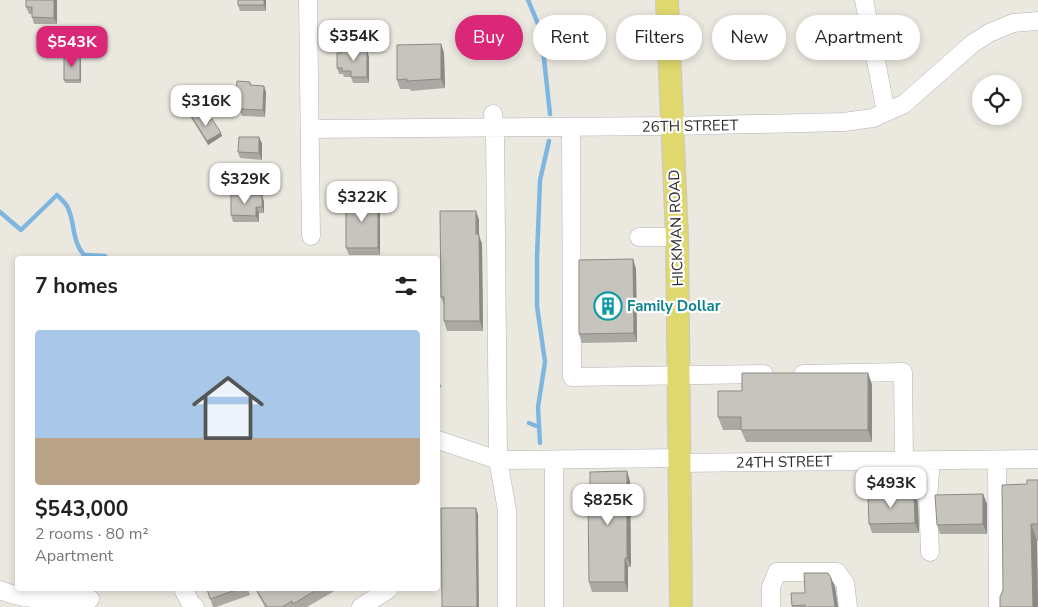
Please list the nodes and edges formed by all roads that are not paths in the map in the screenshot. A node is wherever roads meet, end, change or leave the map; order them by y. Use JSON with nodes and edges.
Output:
{"nodes":[{"id":1,"x":308,"y":0,"type":"edge"},
{"id":2,"x":667,"y":0,"type":"edge"},
{"id":3,"x":864,"y":0,"type":"edge"},
{"id":4,"x":1038,"y":21,"type":"edge"},
{"id":5,"x":886,"y":112,"type":"junction"},
{"id":6,"x":494,"y":121,"type":"junction"},
{"id":7,"x":673,"y":126,"type":"junction"},
{"id":8,"x":571,"y":127,"type":"junction"},
{"id":9,"x":310,"y":130,"type":"junction"},
{"id":10,"x":311,"y":236,"type":"dead end"},
{"id":11,"x":639,"y":237,"type":"dead end"},
{"id":12,"x":677,"y":237,"type":"junction"},
{"id":13,"x":679,"y":376,"type":"junction"},
{"id":14,"x":440,"y":441,"type":"edge"},
{"id":15,"x":1038,"y":459,"type":"edge"},
{"id":16,"x":498,"y":460,"type":"junction"},
{"id":17,"x":554,"y":460,"type":"junction"},
{"id":18,"x":931,"y":460,"type":"junction"},
{"id":19,"x":997,"y":460,"type":"junction"},
{"id":20,"x":680,"y":461,"type":"junction"},
{"id":21,"x":904,"y":461,"type":"junction"},
{"id":22,"x":930,"y":552,"type":"dead end"},
{"id":23,"x":0,"y":590,"type":"edge"},
{"id":24,"x":184,"y":591,"type":"edge"},
{"id":25,"x":385,"y":591,"type":"edge"},
{"id":26,"x":90,"y":599,"type":"dead end"},
{"id":27,"x":195,"y":607,"type":"edge"},
{"id":28,"x":361,"y":607,"type":"edge"},
{"id":29,"x":507,"y":607,"type":"edge"},
{"id":30,"x":554,"y":607,"type":"edge"},
{"id":31,"x":681,"y":607,"type":"edge"},
{"id":32,"x":771,"y":607,"type":"edge"},
{"id":33,"x":848,"y":607,"type":"edge"},
{"id":34,"x":998,"y":607,"type":"edge"}],
"edges":[{"from":1,"to":9,"type":"street"},
{"from":2,"to":7,"type":"main road","name":"HICKMAN ROAD"},
{"from":3,"to":5,"type":"street"},
{"from":4,"to":5,"type":"street","name":"26TH STREET"},
{"from":5,"to":7,"type":"street","name":"26TH STREET"},
{"from":6,"to":8,"type":"street","name":"26TH STREET"},
{"from":6,"to":9,"type":"street","name":"26TH STREET"},
{"from":6,"to":16,"type":"street"},
{"from":7,"to":8,"type":"street","name":"26TH STREET"},
{"from":7,"to":12,"type":"main road","name":"HICKMAN ROAD"},
{"from":8,"to":13,"type":"street"},
{"from":9,"to":10,"type":"street"},
{"from":11,"to":12,"type":"street"},
{"from":12,"to":13,"type":"main road","name":"HICKMAN ROAD"},
{"from":13,"to":20,"type":"main road","name":"HICKMAN ROAD"},
{"from":13,"to":21,"type":"street"},
{"from":14,"to":16,"type":"street","name":"24TH STREET"},
{"from":15,"to":19,"type":"street","name":"24TH STREET"},
{"from":16,"to":17,"type":"street","name":"24TH STREET"},
{"from":16,"to":29,"type":"street"},
{"from":17,"to":20,"type":"street","name":"24TH STREET"},
{"from":17,"to":30,"type":"street"},
{"from":18,"to":19,"type":"street","name":"24TH STREET"},
{"from":18,"to":21,"type":"street","name":"24TH STREET"},
{"from":18,"to":22,"type":"street"},
{"from":19,"to":34,"type":"street"},
{"from":20,"to":21,"type":"street","name":"24TH STREET"},
{"from":20,"to":31,"type":"main road","name":"HICKMAN ROAD"},
{"from":23,"to":26,"type":"street"},
{"from":24,"to":27,"type":"street"},
{"from":25,"to":28,"type":"street"},
{"from":32,"to":33,"type":"street"}]}
